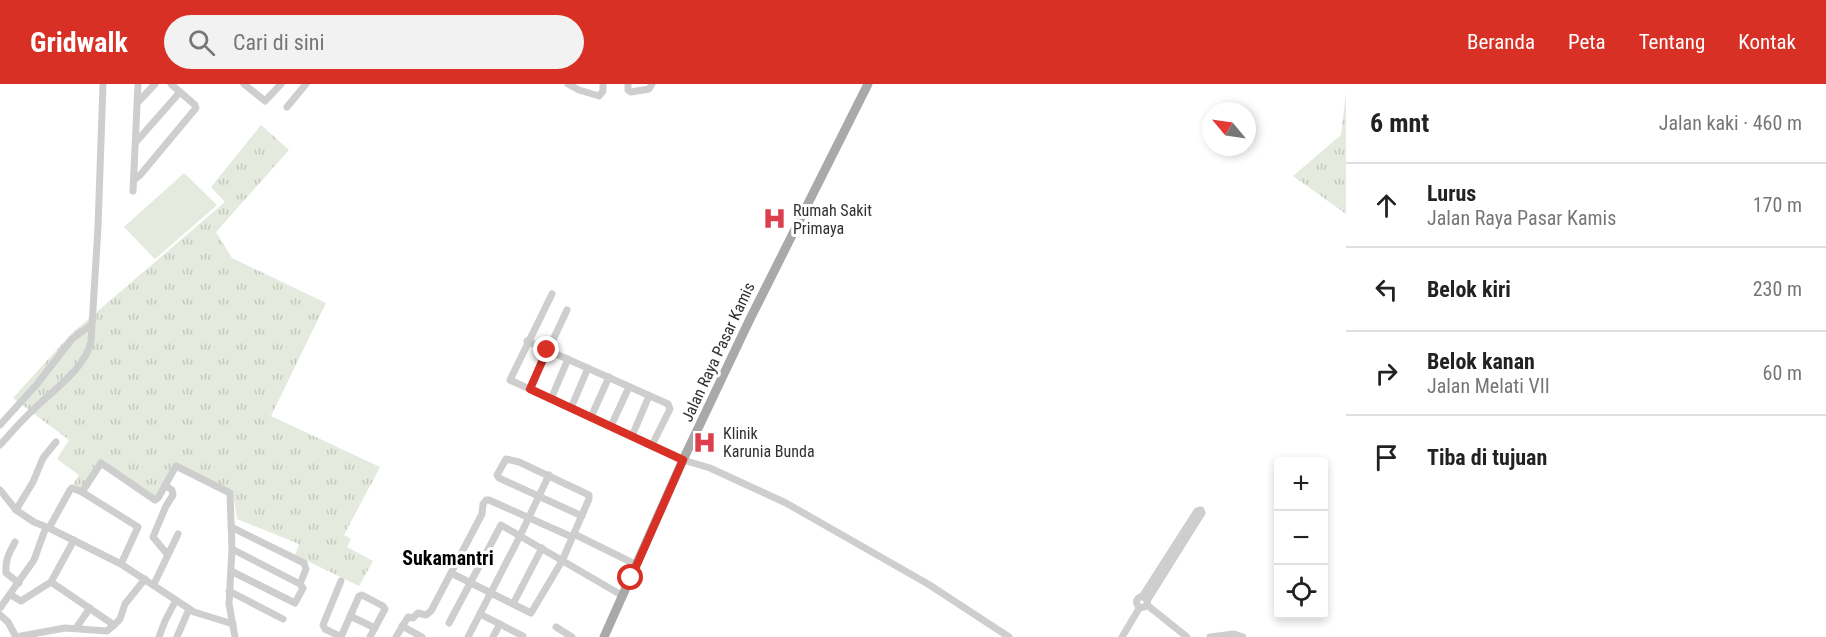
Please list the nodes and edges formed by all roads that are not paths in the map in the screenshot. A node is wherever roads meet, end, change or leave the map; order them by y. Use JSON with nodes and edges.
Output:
{"nodes":[{"id":1,"x":103,"y":84,"type":"edge"},
{"id":2,"x":138,"y":84,"type":"edge"},
{"id":3,"x":155,"y":84,"type":"edge"},
{"id":4,"x":171,"y":84,"type":"edge"},
{"id":5,"x":281,"y":84,"type":"edge"},
{"id":6,"x":306,"y":84,"type":"edge"},
{"id":7,"x":568,"y":84,"type":"edge"},
{"id":8,"x":603,"y":84,"type":"edge"},
{"id":9,"x":628,"y":84,"type":"edge"},
{"id":10,"x":652,"y":84,"type":"edge"},
{"id":11,"x":868,"y":84,"type":"edge"},
{"id":12,"x":247,"y":85,"type":"edge"},
{"id":13,"x":579,"y":87,"type":"edge"},
{"id":14,"x":180,"y":92,"type":"junction"},
{"id":15,"x":138,"y":102,"type":"junction"},
{"id":16,"x":287,"y":107,"type":"dead end"},
{"id":17,"x":136,"y":142,"type":"junction"},
{"id":18,"x":134,"y":180,"type":"junction"},
{"id":19,"x":133,"y":191,"type":"dead end"},
{"id":20,"x":552,"y":294,"type":"dead end"},
{"id":21,"x":567,"y":310,"type":"dead end"},
{"id":22,"x":91,"y":325,"type":"junction"},
{"id":23,"x":527,"y":341,"type":"junction"},
{"id":24,"x":547,"y":350,"type":"junction"},
{"id":25,"x":568,"y":359,"type":"junction"},
{"id":26,"x":588,"y":368,"type":"junction"},
{"id":27,"x":609,"y":378,"type":"junction"},
{"id":28,"x":629,"y":387,"type":"junction"},
{"id":29,"x":530,"y":389,"type":"junction"},
{"id":30,"x":649,"y":396,"type":"junction"},
{"id":31,"x":551,"y":399,"type":"junction"},
{"id":32,"x":571,"y":408,"type":"junction"},
{"id":33,"x":591,"y":417,"type":"junction"},
{"id":34,"x":0,"y":425,"type":"edge"},
{"id":35,"x":611,"y":426,"type":"junction"},
{"id":36,"x":632,"y":436,"type":"junction"},
{"id":37,"x":56,"y":442,"type":"dead end"},
{"id":38,"x":0,"y":445,"type":"edge"},
{"id":39,"x":652,"y":445,"type":"junction"},
{"id":40,"x":683,"y":460,"type":"junction"},
{"id":41,"x":549,"y":475,"type":"junction"},
{"id":42,"x":165,"y":485,"type":"junction"},
{"id":43,"x":0,"y":490,"type":"edge"},
{"id":44,"x":82,"y":492,"type":"junction"},
{"id":45,"x":538,"y":497,"type":"junction"},
{"id":46,"x":16,"y":510,"type":"junction"},
{"id":47,"x":582,"y":516,"type":"junction"},
{"id":48,"x":529,"y":517,"type":"junction"},
{"id":49,"x":231,"y":526,"type":"junction"},
{"id":50,"x":47,"y":527,"type":"junction"},
{"id":51,"x":178,"y":534,"type":"dead end"},
{"id":52,"x":520,"y":536,"type":"junction"},
{"id":53,"x":573,"y":536,"type":"junction"},
{"id":54,"x":74,"y":540,"type":"junction"},
{"id":55,"x":15,"y":542,"type":"dead end"},
{"id":56,"x":542,"y":548,"type":"junction"},
{"id":57,"x":232,"y":549,"type":"junction"},
{"id":58,"x":168,"y":555,"type":"junction"},
{"id":59,"x":562,"y":561,"type":"junction"},
{"id":60,"x":121,"y":564,"type":"junction"},
{"id":61,"x":637,"y":565,"type":"junction"},
{"id":62,"x":231,"y":571,"type":"junction"},
{"id":63,"x":451,"y":573,"type":"junction"},
{"id":64,"x":145,"y":579,"type":"junction"},
{"id":65,"x":341,"y":581,"type":"dead end"},
{"id":66,"x":51,"y":582,"type":"junction"},
{"id":67,"x":19,"y":583,"type":"junction"},
{"id":68,"x":153,"y":584,"type":"junction"},
{"id":69,"x":300,"y":584,"type":"junction"},
{"id":70,"x":471,"y":584,"type":"junction"},
{"id":71,"x":229,"y":591,"type":"junction"},
{"id":72,"x":490,"y":593,"type":"junction"},
{"id":73,"x":11,"y":595,"type":"junction"},
{"id":74,"x":623,"y":596,"type":"junction"},
{"id":75,"x":176,"y":600,"type":"junction"},
{"id":76,"x":1144,"y":603,"type":"junction"},
{"id":77,"x":513,"y":604,"type":"junction"},
{"id":78,"x":0,"y":608,"type":"edge"},
{"id":79,"x":90,"y":609,"type":"junction"},
{"id":80,"x":189,"y":609,"type":"junction"},
{"id":81,"x":480,"y":614,"type":"junction"},
{"id":82,"x":0,"y":615,"type":"edge"},
{"id":83,"x":350,"y":616,"type":"junction"},
{"id":84,"x":284,"y":619,"type":"dead end"},
{"id":85,"x":449,"y":623,"type":"dead end"},
{"id":86,"x":233,"y":624,"type":"junction"},
{"id":87,"x":500,"y":624,"type":"junction"},
{"id":88,"x":114,"y":625,"type":"junction"},
{"id":89,"x":402,"y":626,"type":"junction"},
{"id":90,"x":556,"y":627,"type":"dead end"},
{"id":91,"x":76,"y":628,"type":"junction"},
{"id":92,"x":375,"y":628,"type":"junction"},
{"id":93,"x":338,"y":636,"type":"edge"},
{"id":94,"x":523,"y":636,"type":"edge"},
{"id":95,"x":16,"y":637,"type":"edge"},
{"id":96,"x":159,"y":637,"type":"edge"},
{"id":97,"x":177,"y":637,"type":"edge"},
{"id":98,"x":236,"y":637,"type":"edge"},
{"id":99,"x":370,"y":637,"type":"edge"},
{"id":100,"x":396,"y":637,"type":"edge"},
{"id":101,"x":422,"y":637,"type":"edge"},
{"id":102,"x":468,"y":637,"type":"edge"},
{"id":103,"x":493,"y":637,"type":"edge"},
{"id":104,"x":572,"y":637,"type":"edge"},
{"id":105,"x":604,"y":637,"type":"edge"},
{"id":106,"x":1009,"y":637,"type":"edge"},
{"id":107,"x":1122,"y":637,"type":"edge"},
{"id":108,"x":1187,"y":637,"type":"edge"},
{"id":109,"x":1210,"y":637,"type":"edge"},
{"id":110,"x":1243,"y":637,"type":"edge"}],
"edges":[{"from":1,"to":22,"type":"street"},
{"from":2,"to":15,"type":"street"},
{"from":3,"to":15,"type":"street"},
{"from":4,"to":14,"type":"street"},
{"from":5,"to":12,"type":"street"},
{"from":6,"to":16,"type":"street"},
{"from":7,"to":13,"type":"street"},
{"from":8,"to":13,"type":"street"},
{"from":9,"to":10,"type":"street"},
{"from":11,"to":40,"type":"main road","name":"Jalan Raya Pasar Kamis"},
{"from":14,"to":17,"type":"street"},
{"from":14,"to":18,"type":"street"},
{"from":15,"to":17,"type":"street"},
{"from":17,"to":18,"type":"street"},
{"from":18,"to":19,"type":"street"},
{"from":20,"to":23,"type":"street"},
{"from":21,"to":24,"type":"street"},
{"from":22,"to":34,"type":"street"},
{"from":22,"to":38,"type":"street"},
{"from":23,"to":24,"type":"street"},
{"from":23,"to":29,"type":"street"},
{"from":24,"to":25,"type":"street"},
{"from":24,"to":29,"type":"street"},
{"from":25,"to":26,"type":"street"},
{"from":25,"to":31,"type":"street"},
{"from":26,"to":27,"type":"street"},
{"from":26,"to":32,"type":"street"},
{"from":27,"to":28,"type":"street"},
{"from":27,"to":33,"type":"street"},
{"from":28,"to":30,"type":"street"},
{"from":28,"to":35,"type":"street"},
{"from":29,"to":31,"type":"street"},
{"from":30,"to":36,"type":"street"},
{"from":30,"to":39,"type":"street"},
{"from":31,"to":32,"type":"street"},
{"from":32,"to":33,"type":"street"},
{"from":33,"to":35,"type":"street"},
{"from":35,"to":36,"type":"street"},
{"from":36,"to":39,"type":"street"},
{"from":37,"to":46,"type":"street"},
{"from":39,"to":40,"type":"street"},
{"from":40,"to":61,"type":"main road","name":"Jalan Raya Pasar Kamis"},
{"from":40,"to":106,"type":"street"},
{"from":41,"to":45,"type":"street"},
{"from":41,"to":45,"type":"street"},
{"from":41,"to":47,"type":"street"},
{"from":42,"to":44,"type":"street"},
{"from":42,"to":49,"type":"street"},
{"from":42,"to":58,"type":"street"},
{"from":43,"to":46,"type":"street"},
{"from":44,"to":50,"type":"street"},
{"from":44,"to":60,"type":"street"},
{"from":45,"to":47,"type":"street"},
{"from":45,"to":48,"type":"street"},
{"from":46,"to":50,"type":"street"},
{"from":47,"to":53,"type":"street"},
{"from":48,"to":52,"type":"street"},
{"from":48,"to":53,"type":"street"},
{"from":48,"to":63,"type":"street"},
{"from":49,"to":57,"type":"street"},
{"from":49,"to":69,"type":"street"},
{"from":50,"to":54,"type":"street"},
{"from":50,"to":67,"type":"street"},
{"from":51,"to":58,"type":"street"},
{"from":52,"to":56,"type":"street"},
{"from":52,"to":70,"type":"street"},
{"from":52,"to":72,"type":"street"},
{"from":53,"to":59,"type":"street"},
{"from":53,"to":61,"type":"street"},
{"from":54,"to":60,"type":"street"},
{"from":54,"to":66,"type":"street"},
{"from":55,"to":67,"type":"street"},
{"from":56,"to":59,"type":"street"},
{"from":56,"to":77,"type":"street"},
{"from":57,"to":62,"type":"street"},
{"from":57,"to":69,"type":"street"},
{"from":58,"to":68,"type":"street"},
{"from":59,"to":74,"type":"street"},
{"from":59,"to":77,"type":"street"},
{"from":60,"to":64,"type":"street"},
{"from":61,"to":74,"type":"main road","name":"Jalan Raya Pasar Kamis"},
{"from":62,"to":69,"type":"street"},
{"from":62,"to":71,"type":"street"},
{"from":63,"to":70,"type":"street"},
{"from":63,"to":89,"type":"street"},
{"from":64,"to":68,"type":"street"},
{"from":64,"to":88,"type":"street"},
{"from":65,"to":93,"type":"street"},
{"from":66,"to":73,"type":"street"},
{"from":66,"to":79,"type":"street"},
{"from":67,"to":73,"type":"street"},
{"from":68,"to":75,"type":"street"},
{"from":70,"to":72,"type":"street"},
{"from":70,"to":85,"type":"street"},
{"from":71,"to":84,"type":"street"},
{"from":71,"to":86,"type":"street"},
{"from":72,"to":77,"type":"street"},
{"from":72,"to":81,"type":"street"},
{"from":73,"to":78,"type":"street"},
{"from":74,"to":105,"type":"main road","name":"Jalan Raya Pasar Kamis"},
{"from":75,"to":80,"type":"street"},
{"from":75,"to":96,"type":"street"},
{"from":76,"to":76,"type":"street"},
{"from":76,"to":107,"type":"street"},
{"from":76,"to":108,"type":"street"},
{"from":79,"to":88,"type":"street"},
{"from":79,"to":91,"type":"street"},
{"from":80,"to":86,"type":"street"},
{"from":80,"to":97,"type":"street"},
{"from":81,"to":87,"type":"street"},
{"from":81,"to":102,"type":"street"},
{"from":82,"to":95,"type":"street"},
{"from":83,"to":92,"type":"street"},
{"from":83,"to":92,"type":"street"},
{"from":83,"to":93,"type":"street"},
{"from":86,"to":98,"type":"street"},
{"from":87,"to":94,"type":"street"},
{"from":87,"to":103,"type":"street"},
{"from":88,"to":91,"type":"street"},
{"from":89,"to":100,"type":"street"},
{"from":89,"to":101,"type":"street"},
{"from":90,"to":104,"type":"street"},
{"from":91,"to":95,"type":"street"},
{"from":92,"to":99,"type":"street"},
{"from":109,"to":110,"type":"street"}]}
